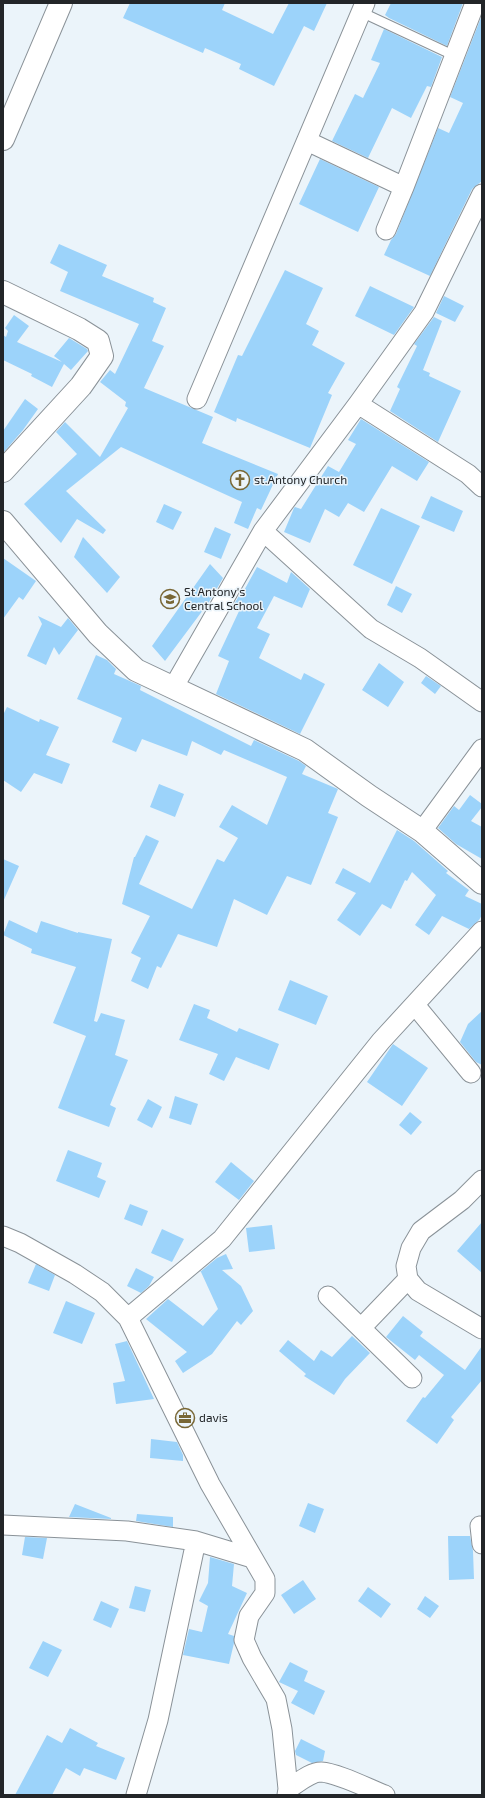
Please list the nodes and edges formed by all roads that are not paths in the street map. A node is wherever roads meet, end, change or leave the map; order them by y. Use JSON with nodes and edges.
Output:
{"nodes":[{"id":1,"x":475,"y":3,"type":"edge"},
{"id":2,"x":56,"y":5,"type":"edge"},
{"id":3,"x":363,"y":8,"type":"edge"},
{"id":4,"x":455,"y":56,"type":"junction"},
{"id":5,"x":3,"y":139,"type":"edge"},
{"id":6,"x":307,"y":140,"type":"junction"},
{"id":7,"x":404,"y":187,"type":"junction"},
{"id":8,"x":482,"y":194,"type":"edge"},
{"id":9,"x":386,"y":230,"type":"dead end"},
{"id":10,"x":3,"y":292,"type":"edge"},
{"id":11,"x":197,"y":399,"type":"dead end"},
{"id":12,"x":358,"y":404,"type":"junction"},
{"id":13,"x":3,"y":472,"type":"edge"},
{"id":14,"x":482,"y":488,"type":"edge"},
{"id":15,"x":3,"y":522,"type":"edge"},
{"id":16,"x":263,"y":531,"type":"junction"},
{"id":17,"x":173,"y":688,"type":"junction"},
{"id":18,"x":482,"y":702,"type":"edge"},
{"id":19,"x":482,"y":749,"type":"edge"},
{"id":20,"x":422,"y":831,"type":"junction"},
{"id":21,"x":482,"y":883,"type":"edge"},
{"id":22,"x":482,"y":931,"type":"edge"},
{"id":23,"x":415,"y":1005,"type":"junction"},
{"id":24,"x":471,"y":1073,"type":"dead end"},
{"id":25,"x":482,"y":1180,"type":"edge"},
{"id":26,"x":3,"y":1236,"type":"edge"},
{"id":27,"x":408,"y":1279,"type":"junction"},
{"id":28,"x":328,"y":1296,"type":"dead end"},
{"id":29,"x":128,"y":1318,"type":"junction"},
{"id":30,"x":361,"y":1328,"type":"junction"},
{"id":31,"x":482,"y":1329,"type":"edge"},
{"id":32,"x":412,"y":1378,"type":"dead end"},
{"id":33,"x":3,"y":1525,"type":"edge"},
{"id":34,"x":196,"y":1541,"type":"junction"},
{"id":35,"x":252,"y":1558,"type":"junction"},
{"id":36,"x":288,"y":1792,"type":"edge"},
{"id":37,"x":136,"y":1795,"type":"edge"},
{"id":38,"x":385,"y":1795,"type":"edge"}],
"edges":[{"from":1,"to":4,"type":"street"},
{"from":2,"to":5,"type":"street"},
{"from":3,"to":4,"type":"lane"},
{"from":3,"to":6,"type":"street"},
{"from":4,"to":7,"type":"street"},
{"from":6,"to":7,"type":"street"},
{"from":6,"to":11,"type":"street"},
{"from":7,"to":9,"type":"street"},
{"from":8,"to":12,"type":"street"},
{"from":10,"to":13,"type":"street"},
{"from":12,"to":14,"type":"street"},
{"from":12,"to":16,"type":"street"},
{"from":15,"to":17,"type":"street"},
{"from":16,"to":17,"type":"street"},
{"from":16,"to":18,"type":"street"},
{"from":17,"to":20,"type":"street"},
{"from":19,"to":20,"type":"street"},
{"from":20,"to":21,"type":"street"},
{"from":22,"to":23,"type":"street"},
{"from":23,"to":24,"type":"street"},
{"from":23,"to":29,"type":"street"},
{"from":25,"to":27,"type":"street"},
{"from":26,"to":29,"type":"street"},
{"from":27,"to":30,"type":"street"},
{"from":27,"to":31,"type":"street"},
{"from":28,"to":30,"type":"street"},
{"from":29,"to":35,"type":"street"},
{"from":30,"to":32,"type":"street"},
{"from":33,"to":34,"type":"street"},
{"from":34,"to":35,"type":"street"},
{"from":34,"to":37,"type":"street"},
{"from":35,"to":36,"type":"street"},
{"from":36,"to":38,"type":"street"}]}
